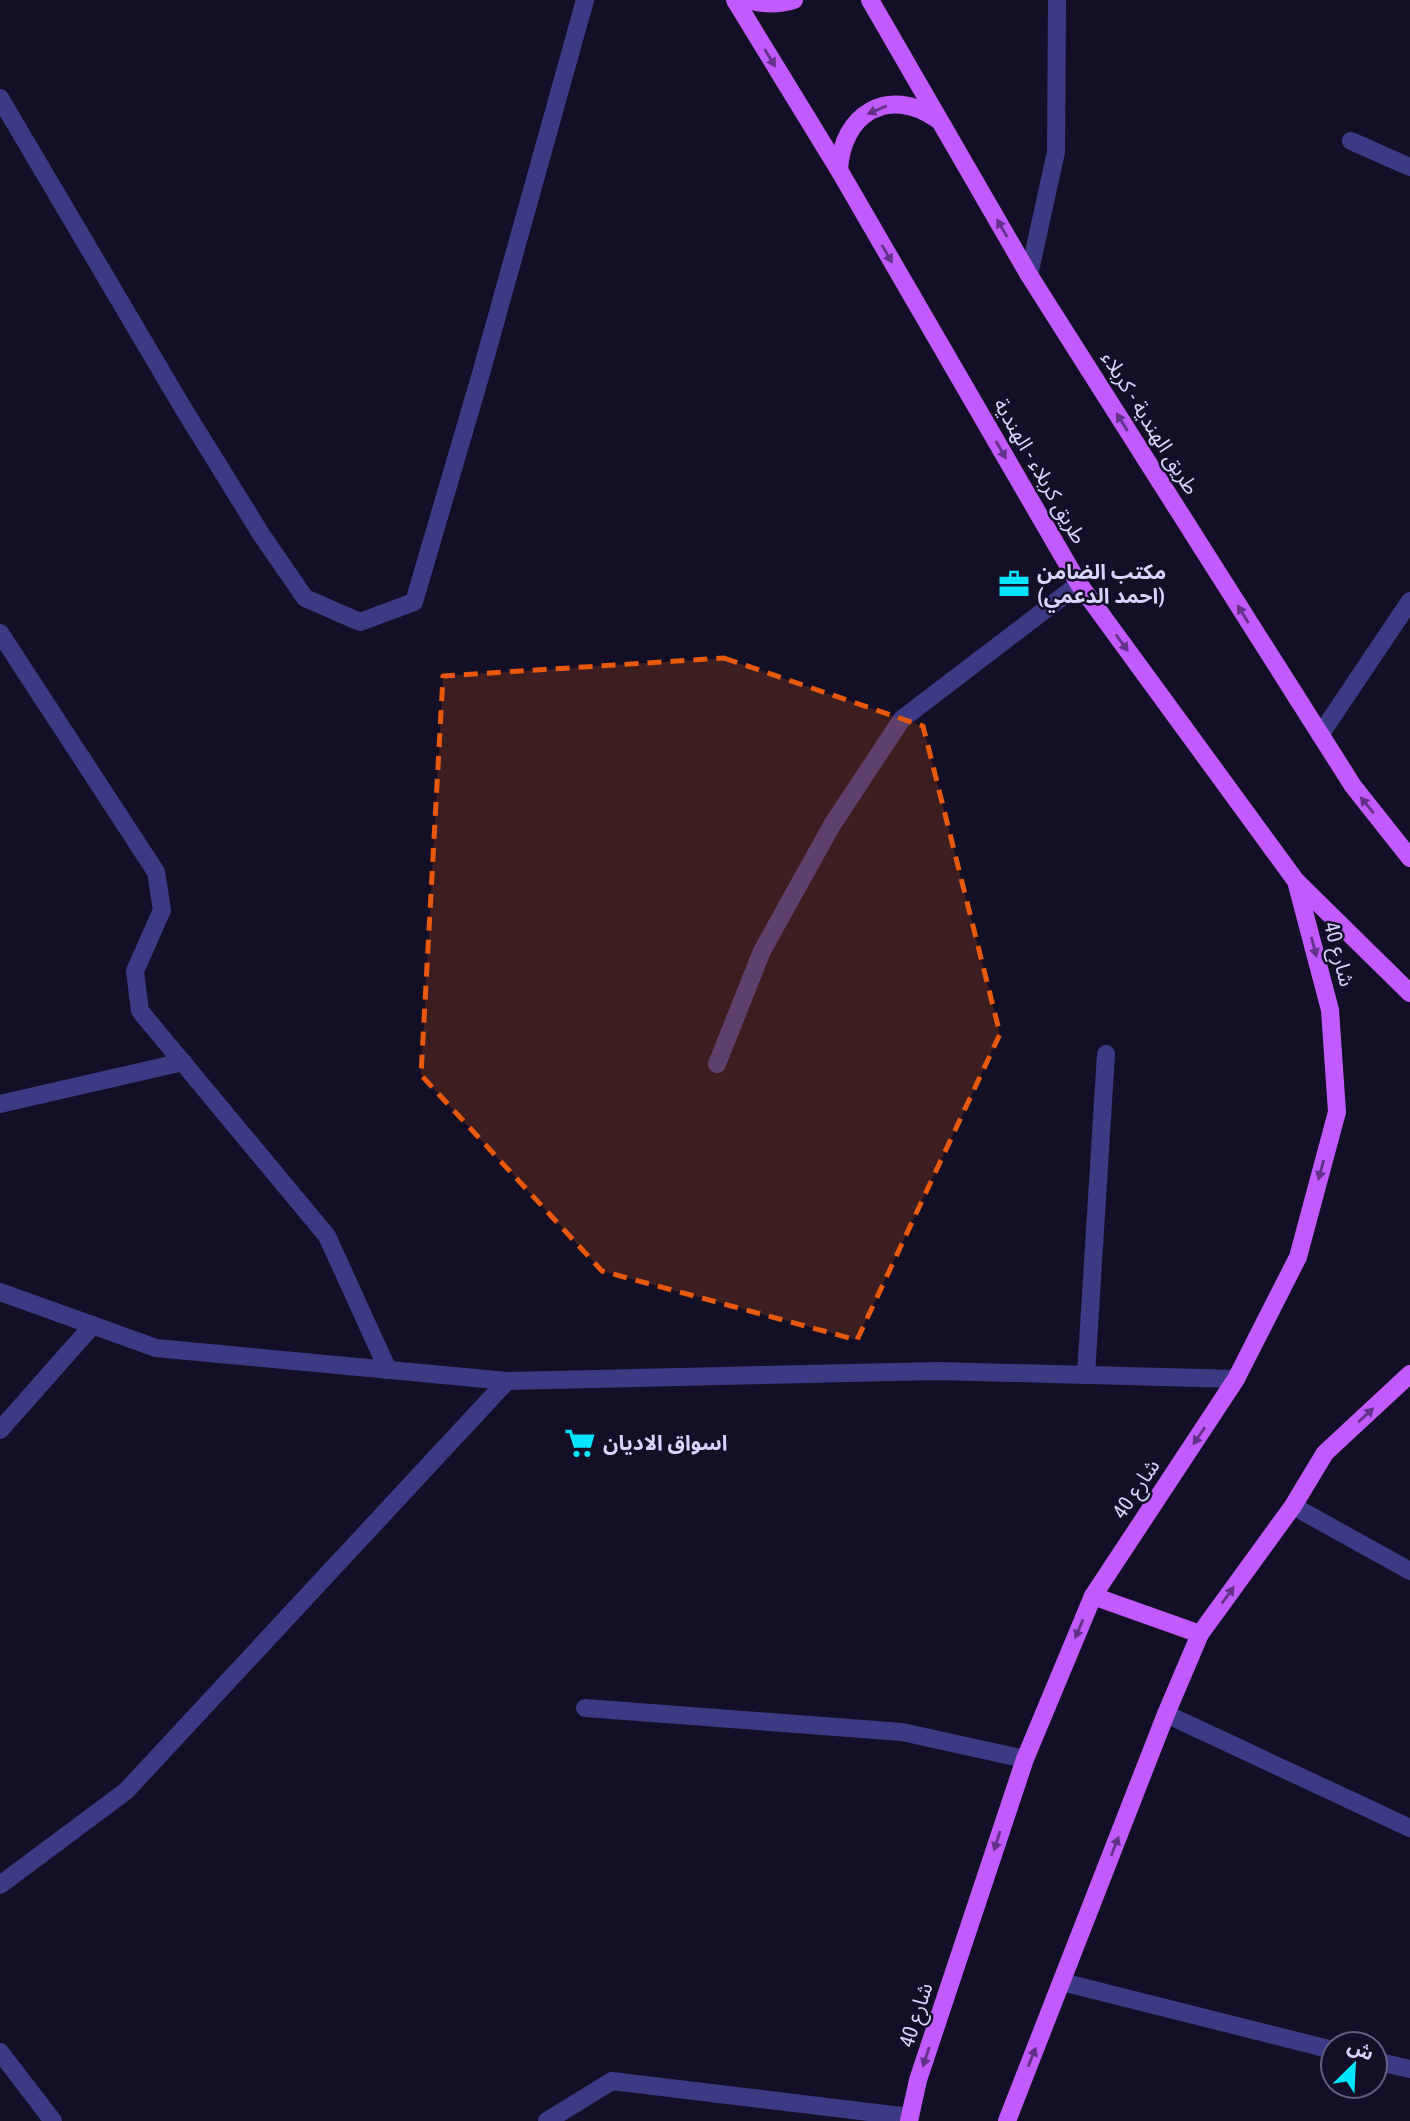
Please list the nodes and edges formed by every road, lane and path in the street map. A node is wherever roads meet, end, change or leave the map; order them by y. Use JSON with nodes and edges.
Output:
{"nodes":[{"id":1,"x":585,"y":0,"type":"edge"},
{"id":2,"x":735,"y":0,"type":"edge"},
{"id":3,"x":748,"y":0,"type":"edge"},
{"id":4,"x":794,"y":0,"type":"edge"},
{"id":5,"x":870,"y":0,"type":"edge"},
{"id":6,"x":1058,"y":0,"type":"edge"},
{"id":7,"x":0,"y":98,"type":"edge"},
{"id":8,"x":940,"y":121,"type":"junction"},
{"id":9,"x":1351,"y":141,"type":"dead end"},
{"id":10,"x":1410,"y":167,"type":"edge"},
{"id":11,"x":839,"y":170,"type":"junction"},
{"id":12,"x":1029,"y":275,"type":"junction"},
{"id":13,"x":1079,"y":584,"type":"junction"},
{"id":14,"x":1410,"y":601,"type":"edge"},
{"id":15,"x":0,"y":633,"type":"edge"},
{"id":16,"x":1320,"y":735,"type":"junction"},
{"id":17,"x":1410,"y":858,"type":"edge"},
{"id":18,"x":1296,"y":881,"type":"junction"},
{"id":19,"x":1410,"y":993,"type":"edge"},
{"id":20,"x":1106,"y":1054,"type":"dead end"},
{"id":21,"x":183,"y":1062,"type":"junction"},
{"id":22,"x":717,"y":1064,"type":"dead end"},
{"id":23,"x":0,"y":1104,"type":"edge"},
{"id":24,"x":0,"y":1292,"type":"edge"},
{"id":25,"x":93,"y":1325,"type":"junction"},
{"id":26,"x":388,"y":1370,"type":"junction"},
{"id":27,"x":1410,"y":1374,"type":"edge"},
{"id":28,"x":1086,"y":1375,"type":"junction"},
{"id":29,"x":1236,"y":1379,"type":"junction"},
{"id":30,"x":507,"y":1381,"type":"junction"},
{"id":31,"x":0,"y":1430,"type":"edge"},
{"id":32,"x":1293,"y":1506,"type":"junction"},
{"id":33,"x":1410,"y":1571,"type":"edge"},
{"id":34,"x":1093,"y":1595,"type":"junction"},
{"id":35,"x":1200,"y":1633,"type":"junction"},
{"id":36,"x":585,"y":1708,"type":"dead end"},
{"id":37,"x":1166,"y":1714,"type":"junction"},
{"id":38,"x":1025,"y":1759,"type":"junction"},
{"id":39,"x":1410,"y":1828,"type":"edge"},
{"id":40,"x":0,"y":1885,"type":"edge"},
{"id":41,"x":1062,"y":1982,"type":"junction"},
{"id":42,"x":1319,"y":2046,"type":"edge"},
{"id":43,"x":0,"y":2052,"type":"edge"},
{"id":44,"x":1389,"y":2064,"type":"edge"},
{"id":45,"x":1410,"y":2069,"type":"edge"},
{"id":46,"x":909,"y":2119,"type":"edge"},
{"id":47,"x":53,"y":2121,"type":"edge"},
{"id":48,"x":547,"y":2121,"type":"edge"},
{"id":49,"x":1007,"y":2121,"type":"edge"}],
"edges":[{"from":1,"to":7,"type":"street"},
{"from":2,"to":11,"type":"main road","name":"طريق كربلاء - الهندية","one_way":true},
{"from":3,"to":4,"type":"main road"},
{"from":5,"to":8,"type":"main road","name":"طريق الهندية - كربلاء"},
{"from":6,"to":12,"type":"street"},
{"from":8,"to":11,"type":"main road","one_way":true},
{"from":12,"to":8,"type":"main road","name":"طريق الهندية - كربلاء","one_way":true},
{"from":9,"to":10,"type":"street"},
{"from":11,"to":13,"type":"main road","name":"طريق كربلاء - الهندية","one_way":true},
{"from":16,"to":12,"type":"main road","name":"طريق الهندية - كربلاء","one_way":true},
{"from":13,"to":18,"type":"main road","name":"طريق كربلاء - الهندية","one_way":true},
{"from":13,"to":22,"type":"street"},
{"from":14,"to":16,"type":"street"},
{"from":15,"to":21,"type":"street"},
{"from":17,"to":16,"type":"main road","name":"طريق الهندية - كربلاء","one_way":true},
{"from":18,"to":19,"type":"main road","name":"طريق كربلاء - الهندية"},
{"from":18,"to":29,"type":"main road","name":"شارع 40","one_way":true},
{"from":20,"to":28,"type":"street"},
{"from":21,"to":23,"type":"street"},
{"from":21,"to":26,"type":"street"},
{"from":24,"to":25,"type":"street"},
{"from":25,"to":26,"type":"street"},
{"from":25,"to":31,"type":"street"},
{"from":26,"to":30,"type":"street"},
{"from":32,"to":27,"type":"main road","one_way":true},
{"from":28,"to":29,"type":"street"},
{"from":28,"to":30,"type":"street"},
{"from":29,"to":34,"type":"main road","name":"شارع 40","one_way":true},
{"from":30,"to":40,"type":"street"},
{"from":32,"to":33,"type":"street"},
{"from":35,"to":32,"type":"main road","one_way":true},
{"from":34,"to":35,"type":"main road"},
{"from":34,"to":38,"type":"main road","name":"شارع 40","one_way":true},
{"from":35,"to":37,"type":"main road"},
{"from":36,"to":38,"type":"street"},
{"from":37,"to":39,"type":"street"},
{"from":41,"to":37,"type":"main road","one_way":true},
{"from":38,"to":46,"type":"main road","name":"شارع 40","one_way":true},
{"from":41,"to":42,"type":"street"},
{"from":49,"to":41,"type":"main road","one_way":true},
{"from":43,"to":47,"type":"street"},
{"from":44,"to":45,"type":"street"},
{"from":46,"to":48,"type":"street"}]}
